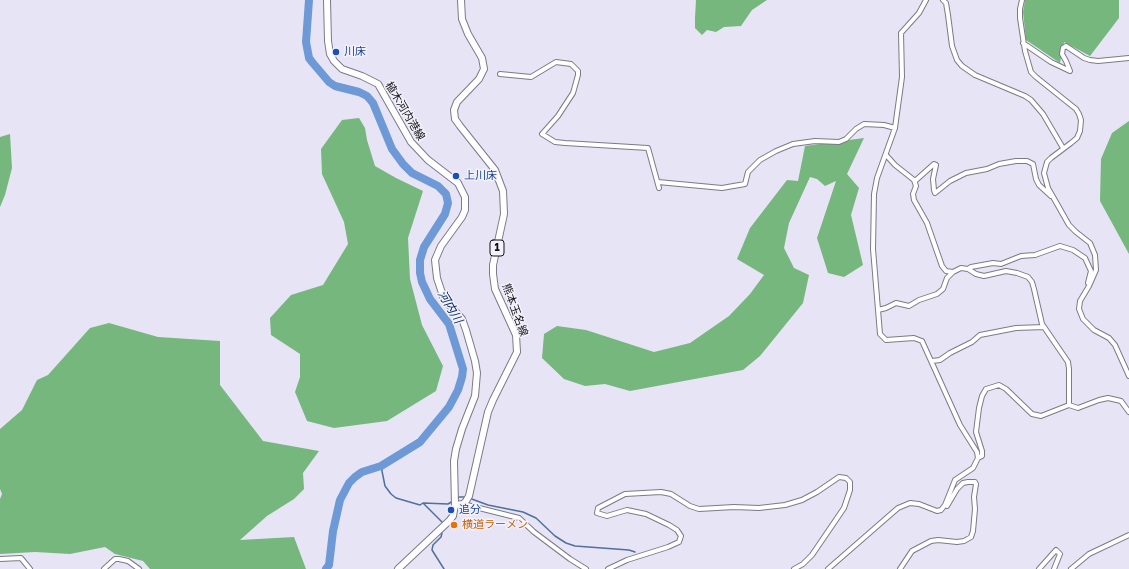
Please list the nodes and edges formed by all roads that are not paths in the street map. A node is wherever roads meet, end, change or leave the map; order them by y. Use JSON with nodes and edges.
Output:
{"nodes":[{"id":1,"x":327,"y":0,"type":"edge"},
{"id":2,"x":461,"y":0,"type":"edge"},
{"id":3,"x":926,"y":0,"type":"edge"},
{"id":4,"x":943,"y":0,"type":"edge"},
{"id":5,"x":1022,"y":0,"type":"edge"},
{"id":6,"x":1023,"y":43,"type":"junction"},
{"id":7,"x":1129,"y":58,"type":"edge"},
{"id":8,"x":500,"y":74,"type":"dead end"},
{"id":9,"x":895,"y":128,"type":"junction"},
{"id":10,"x":1062,"y":148,"type":"junction"},
{"id":11,"x":886,"y":155,"type":"junction"},
{"id":12,"x":914,"y":181,"type":"junction"},
{"id":13,"x":658,"y":182,"type":"junction"},
{"id":14,"x":659,"y":188,"type":"dead end"},
{"id":15,"x":1053,"y":196,"type":"junction"},
{"id":16,"x":968,"y":269,"type":"junction"},
{"id":17,"x":953,"y":272,"type":"junction"},
{"id":18,"x":1089,"y":286,"type":"junction"},
{"id":19,"x":878,"y":310,"type":"junction"},
{"id":20,"x":1044,"y":327,"type":"junction"},
{"id":21,"x":932,"y":362,"type":"junction"},
{"id":22,"x":1129,"y":376,"type":"edge"},
{"id":23,"x":1069,"y":405,"type":"junction"},
{"id":24,"x":1129,"y":412,"type":"edge"},
{"id":25,"x":978,"y":458,"type":"junction"},
{"id":26,"x":463,"y":504,"type":"junction"},
{"id":27,"x":455,"y":505,"type":"junction"},
{"id":28,"x":945,"y":505,"type":"junction"},
{"id":29,"x":1129,"y":535,"type":"edge"},
{"id":30,"x":0,"y":559,"type":"edge"},
{"id":31,"x":30,"y":569,"type":"edge"},
{"id":32,"x":104,"y":569,"type":"edge"},
{"id":33,"x":139,"y":569,"type":"edge"},
{"id":34,"x":398,"y":569,"type":"edge"},
{"id":35,"x":586,"y":569,"type":"edge"},
{"id":36,"x":608,"y":569,"type":"edge"},
{"id":37,"x":794,"y":569,"type":"edge"},
{"id":38,"x":828,"y":569,"type":"edge"},
{"id":39,"x":900,"y":569,"type":"edge"},
{"id":40,"x":1039,"y":569,"type":"edge"},
{"id":41,"x":1054,"y":569,"type":"edge"},
{"id":42,"x":1071,"y":569,"type":"edge"}],
"edges":[{"from":1,"to":27,"type":"main road","name":"植木河内港線"},
{"from":2,"to":26,"type":"main road","name":"熊本玉名線","number":"1"},
{"from":3,"to":9,"type":"street"},
{"from":4,"to":10,"type":"street"},
{"from":5,"to":6,"type":"street"},
{"from":6,"to":7,"type":"street"},
{"from":6,"to":10,"type":"street"},
{"from":8,"to":13,"type":"street"},
{"from":9,"to":11,"type":"street"},
{"from":9,"to":13,"type":"street"},
{"from":10,"to":15,"type":"street"},
{"from":11,"to":12,"type":"street"},
{"from":11,"to":19,"type":"street"},
{"from":12,"to":15,"type":"street"},
{"from":12,"to":17,"type":"street"},
{"from":13,"to":14,"type":"street"},
{"from":15,"to":18,"type":"street"},
{"from":16,"to":17,"type":"street"},
{"from":16,"to":18,"type":"street"},
{"from":16,"to":20,"type":"street"},
{"from":17,"to":19,"type":"street"},
{"from":18,"to":22,"type":"street"},
{"from":19,"to":21,"type":"street"},
{"from":20,"to":21,"type":"street"},
{"from":20,"to":23,"type":"street"},
{"from":21,"to":25,"type":"street"},
{"from":23,"to":24,"type":"street"},
{"from":23,"to":25,"type":"street"},
{"from":25,"to":28,"type":"street"},
{"from":26,"to":27,"type":"main road"},
{"from":26,"to":35,"type":"street"},
{"from":27,"to":34,"type":"main road"},
{"from":28,"to":38,"type":"street"},
{"from":28,"to":39,"type":"street"},
{"from":29,"to":42,"type":"street"},
{"from":30,"to":31,"type":"street"},
{"from":32,"to":33,"type":"street"},
{"from":36,"to":37,"type":"street"},
{"from":40,"to":41,"type":"street"}]}
